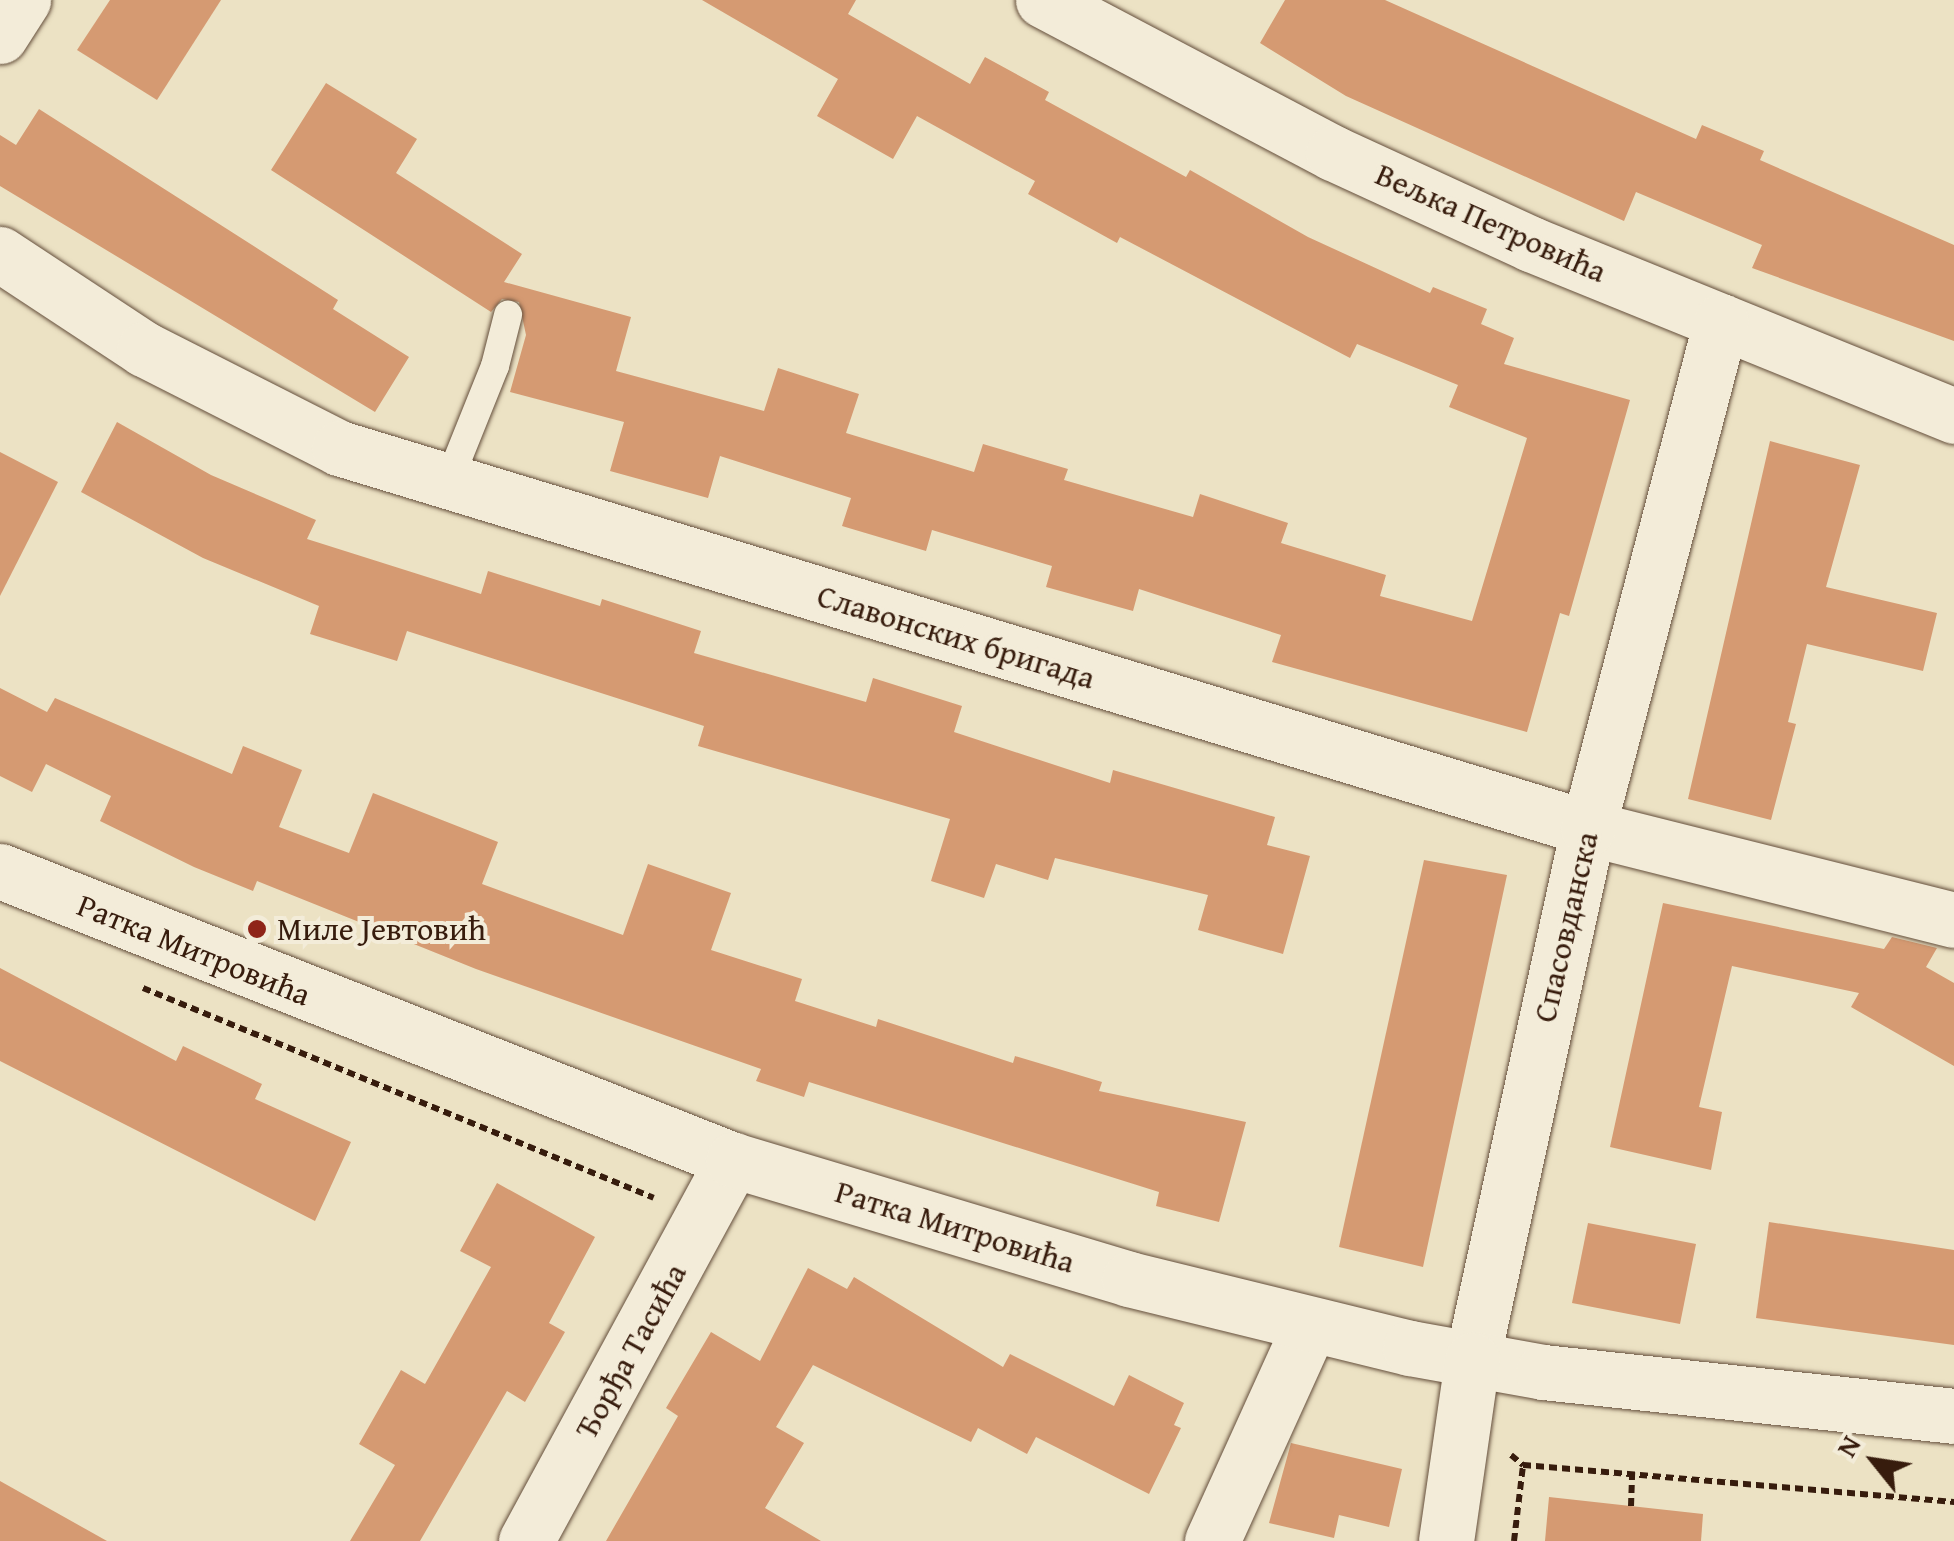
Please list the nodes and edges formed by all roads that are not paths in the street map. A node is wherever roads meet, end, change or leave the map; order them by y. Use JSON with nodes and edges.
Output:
{"nodes":[{"id":1,"x":23,"y":0,"type":"edge"},
{"id":2,"x":1043,"y":0,"type":"edge"},
{"id":3,"x":0,"y":36,"type":"edge"},
{"id":4,"x":0,"y":254,"type":"edge"},
{"id":5,"x":508,"y":315,"type":"dead end"},
{"id":6,"x":1720,"y":321,"type":"junction"},
{"id":7,"x":1954,"y":416,"type":"edge"},
{"id":8,"x":448,"y":484,"type":"junction"},
{"id":9,"x":1588,"y":828,"type":"junction"},
{"id":10,"x":0,"y":871,"type":"edge"},
{"id":11,"x":1954,"y":920,"type":"edge"},
{"id":12,"x":733,"y":1160,"type":"junction"},
{"id":13,"x":1310,"y":1325,"type":"junction"},
{"id":14,"x":1472,"y":1360,"type":"junction"},
{"id":15,"x":1954,"y":1416,"type":"edge"},
{"id":16,"x":526,"y":1541,"type":"edge"},
{"id":17,"x":1212,"y":1541,"type":"edge"},
{"id":18,"x":1446,"y":1541,"type":"edge"}],
"edges":[{"from":1,"to":3,"type":"street"},
{"from":2,"to":6,"type":"street","name":"Вељка Петровића"},
{"from":4,"to":8,"type":"street","name":"Славонских бригада"},
{"from":5,"to":8,"type":"lane"},
{"from":6,"to":7,"type":"street","name":"Вељка Петровића"},
{"from":6,"to":9,"type":"street","name":"Спасовданска"},
{"from":8,"to":9,"type":"street","name":"Славонских бригада"},
{"from":9,"to":11,"type":"street","name":"Славонских бригада"},
{"from":9,"to":14,"type":"street","name":"Спасовданска"},
{"from":10,"to":12,"type":"street","name":"Ратка Митровића"},
{"from":12,"to":13,"type":"street","name":"Ратка Митровића"},
{"from":12,"to":16,"type":"street","name":"Ђорђа Тасића"},
{"from":13,"to":14,"type":"street","name":"Ратка Митровића"},
{"from":13,"to":17,"type":"street"},
{"from":14,"to":15,"type":"street","name":"Ратка Митровића"},
{"from":14,"to":18,"type":"street","name":"Спасовданска"}]}
